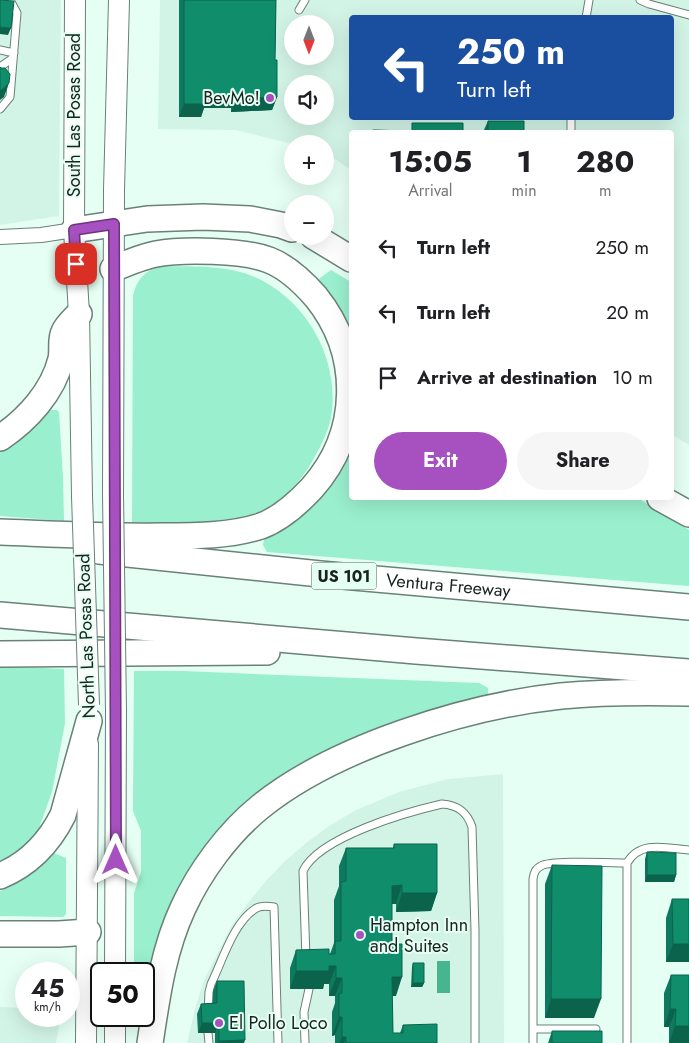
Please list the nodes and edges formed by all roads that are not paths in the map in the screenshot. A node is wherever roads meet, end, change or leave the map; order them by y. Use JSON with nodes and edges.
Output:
{"nodes":[{"id":1,"x":10,"y":0,"type":"edge"},
{"id":2,"x":75,"y":0,"type":"edge"},
{"id":3,"x":119,"y":0,"type":"edge"},
{"id":4,"x":305,"y":0,"type":"edge"},
{"id":5,"x":589,"y":0,"type":"edge"},
{"id":6,"x":640,"y":0,"type":"edge"},
{"id":7,"x":300,"y":10,"type":"dead end"},
{"id":8,"x":586,"y":15,"type":"edge"},
{"id":9,"x":689,"y":15,"type":"edge"},
{"id":10,"x":0,"y":50,"type":"edge"},
{"id":11,"x":14,"y":55,"type":"junction"},
{"id":12,"x":0,"y":68,"type":"edge"},
{"id":13,"x":0,"y":109,"type":"edge"},
{"id":14,"x":114,"y":224,"type":"junction"},
{"id":15,"x":284,"y":226,"type":"edge"},
{"id":16,"x":74,"y":230,"type":"junction"},
{"id":17,"x":0,"y":237,"type":"edge"},
{"id":18,"x":328,"y":245,"type":"edge"},
{"id":19,"x":349,"y":258,"type":"edge"},
{"id":20,"x":113,"y":269,"type":"junction"},
{"id":21,"x":79,"y":314,"type":"junction"},
{"id":22,"x":0,"y":438,"type":"edge"},
{"id":23,"x":664,"y":500,"type":"edge"},
{"id":24,"x":689,"y":514,"type":"edge"},
{"id":25,"x":0,"y":532,"type":"edge"},
{"id":26,"x":0,"y":540,"type":"edge"},
{"id":27,"x":689,"y":607,"type":"edge"},
{"id":28,"x":0,"y":615,"type":"edge"},
{"id":29,"x":416,"y":651,"type":"junction"},
{"id":30,"x":0,"y":654,"type":"edge"},
{"id":31,"x":689,"y":672,"type":"edge"},
{"id":32,"x":689,"y":693,"type":"edge"},
{"id":33,"x":89,"y":713,"type":"junction"},
{"id":34,"x":689,"y":850,"type":"edge"},
{"id":35,"x":627,"y":863,"type":"junction"},
{"id":36,"x":0,"y":876,"type":"edge"},
{"id":37,"x":88,"y":932,"type":"junction"},
{"id":38,"x":115,"y":932,"type":"junction"},
{"id":39,"x":0,"y":934,"type":"edge"},
{"id":40,"x":115,"y":962,"type":"edge"},
{"id":41,"x":308,"y":964,"type":"edge"},
{"id":42,"x":309,"y":989,"type":"edge"},
{"id":43,"x":208,"y":1014,"type":"edge"},
{"id":44,"x":115,"y":1027,"type":"edge"},
{"id":45,"x":533,"y":1029,"type":"junction"},
{"id":46,"x":596,"y":1029,"type":"edge"},
{"id":47,"x":208,"y":1033,"type":"edge"},
{"id":48,"x":86,"y":1043,"type":"edge"},
{"id":49,"x":115,"y":1043,"type":"edge"},
{"id":50,"x":150,"y":1043,"type":"edge"},
{"id":51,"x":209,"y":1043,"type":"edge"},
{"id":52,"x":278,"y":1043,"type":"edge"},
{"id":53,"x":305,"y":1043,"type":"edge"},
{"id":54,"x":475,"y":1043,"type":"edge"},
{"id":55,"x":533,"y":1043,"type":"edge"},
{"id":56,"x":627,"y":1043,"type":"edge"}],
"edges":[{"from":1,"to":11,"type":"lane"},
{"from":2,"to":16,"type":"main road","name":"South Las Posas Road"},
{"from":3,"to":14,"type":"main road"},
{"from":4,"to":7,"type":"lane"},
{"from":5,"to":8,"type":"lane"},
{"from":6,"to":9,"type":"lane"},
{"from":10,"to":11,"type":"lane"},
{"from":11,"to":12,"type":"lane"},
{"from":11,"to":13,"type":"lane"},
{"from":14,"to":15,"type":"highway"},
{"from":14,"to":16,"type":"highway"},
{"from":14,"to":20,"type":"main road","name":"North Las Posas Road"},
{"from":16,"to":17,"type":"street"},
{"from":16,"to":21,"type":"main road","name":"North Las Posas Road"},
{"from":18,"to":19,"type":"highway"},
{"from":20,"to":25,"type":"highway"},
{"from":20,"to":38,"type":"main road","name":"North Las Posas Road","bridge":true},
{"from":21,"to":22,"type":"highway"},
{"from":21,"to":33,"type":"main road","name":"North Las Posas Road","bridge":true},
{"from":23,"to":24,"type":"highway"},
{"from":26,"to":27,"type":"highway","name":"Ventura Freeway","number":"US 101"},
{"from":28,"to":29,"type":"highway"},
{"from":29,"to":30,"type":"highway"},
{"from":29,"to":31,"type":"highway"},
{"from":32,"to":50,"type":"highway"},
{"from":33,"to":36,"type":"highway"},
{"from":33,"to":37,"type":"main road","name":"North Las Posas Road"},
{"from":34,"to":35,"type":"lane"},
{"from":35,"to":45,"type":"lane"},
{"from":35,"to":56,"type":"lane"},
{"from":37,"to":38,"type":"main road"},
{"from":37,"to":39,"type":"highway"},
{"from":37,"to":48,"type":"main road","name":"North Las Posas Road"},
{"from":38,"to":40,"type":"main road","name":"North Las Posas Road"},
{"from":41,"to":54,"type":"lane"},
{"from":42,"to":53,"type":"lane"},
{"from":43,"to":52,"type":"lane"},
{"from":44,"to":49,"type":"main road"},
{"from":45,"to":46,"type":"lane"},
{"from":45,"to":55,"type":"lane"},
{"from":47,"to":51,"type":"lane"}]}
